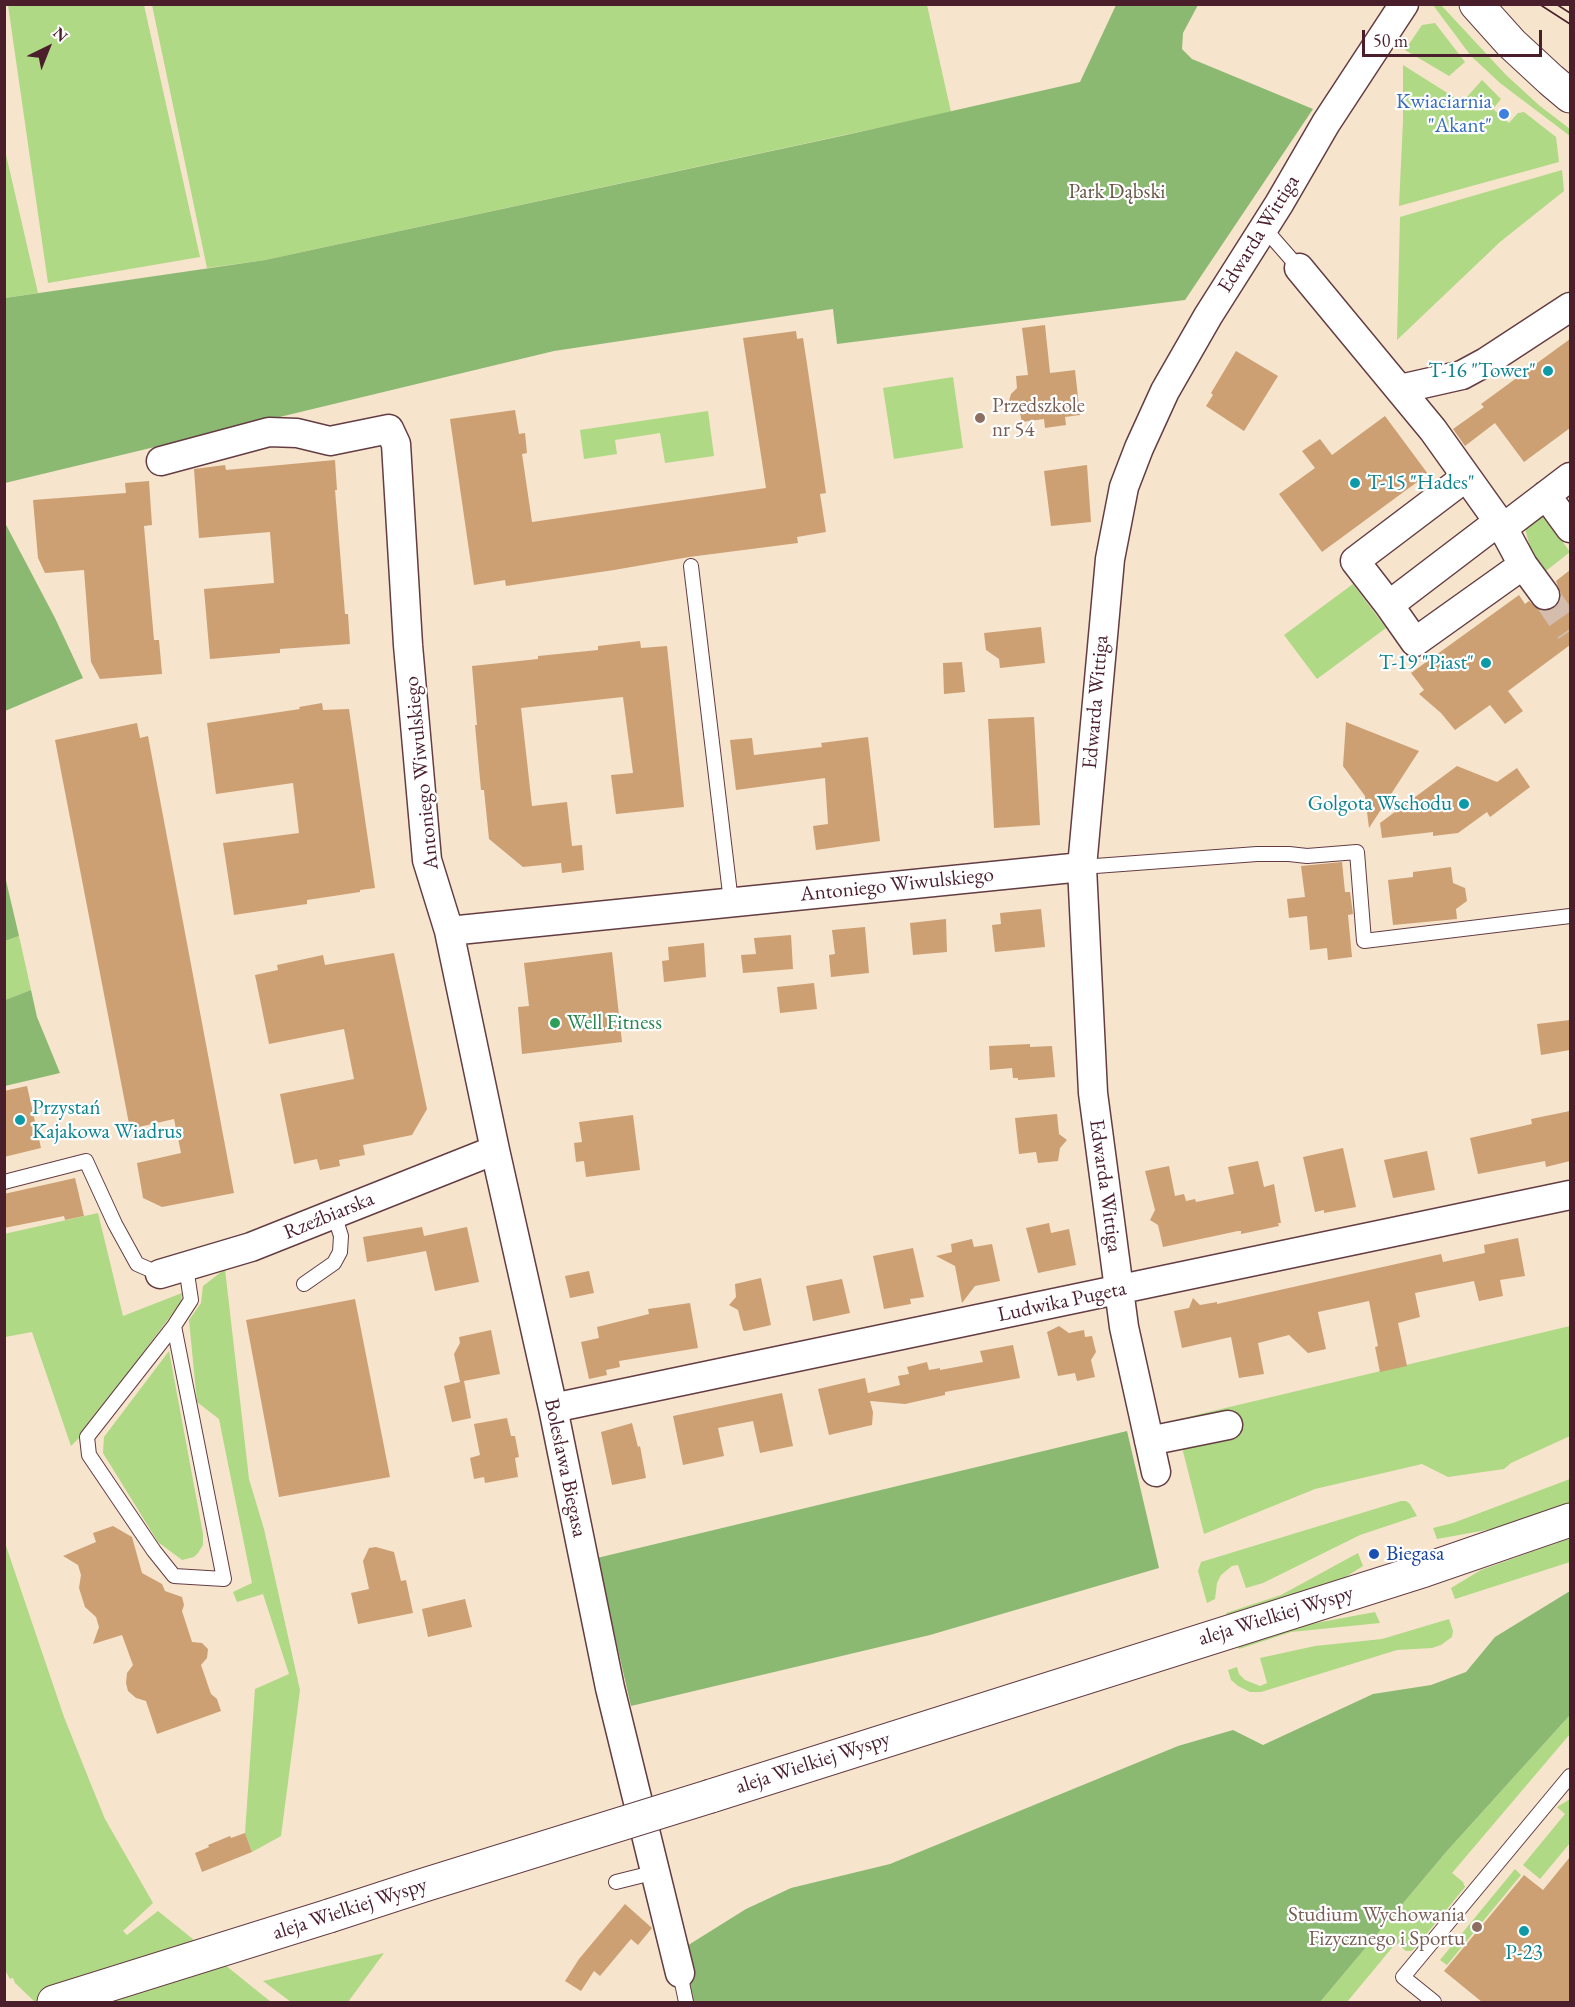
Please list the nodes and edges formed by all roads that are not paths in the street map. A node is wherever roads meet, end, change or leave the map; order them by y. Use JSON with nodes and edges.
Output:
{"nodes":[{"id":1,"x":1404,"y":4,"type":"edge"},
{"id":2,"x":1476,"y":4,"type":"edge"},
{"id":3,"x":1570,"y":96,"type":"edge"},
{"id":4,"x":1264,"y":228,"type":"junction"},
{"id":5,"x":1299,"y":268,"type":"joint"},
{"id":6,"x":1570,"y":308,"type":"edge"},
{"id":7,"x":1400,"y":389,"type":"junction"},
{"id":8,"x":161,"y":461,"type":"dead end"},
{"id":9,"x":1466,"y":477,"type":"junction"},
{"id":10,"x":1570,"y":477,"type":"edge"},
{"id":11,"x":1546,"y":495,"type":"junction"},
{"id":12,"x":1500,"y":525,"type":"junction"},
{"id":13,"x":1570,"y":528,"type":"edge"},
{"id":14,"x":1523,"y":565,"type":"junction"},
{"id":15,"x":691,"y":566,"type":"dead end"},
{"id":16,"x":1545,"y":595,"type":"tunnel mouth"},
{"id":17,"x":1389,"y":605,"type":"junction"},
{"id":18,"x":1082,"y":867,"type":"junction"},
{"id":19,"x":730,"y":902,"type":"junction"},
{"id":20,"x":1570,"y":916,"type":"edge"},
{"id":21,"x":449,"y":932,"type":"junction"},
{"id":22,"x":495,"y":1150,"type":"junction"},
{"id":23,"x":4,"y":1182,"type":"edge"},
{"id":24,"x":1570,"y":1195,"type":"edge"},
{"id":25,"x":334,"y":1214,"type":"junction"},
{"id":26,"x":173,"y":1270,"type":"junction"},
{"id":27,"x":304,"y":1284,"type":"dead end"},
{"id":28,"x":1119,"y":1290,"type":"junction"},
{"id":29,"x":174,"y":1326,"type":"junction"},
{"id":30,"x":553,"y":1408,"type":"junction"},
{"id":31,"x":1228,"y":1425,"type":"dead end"},
{"id":32,"x":1149,"y":1441,"type":"junction"},
{"id":33,"x":1156,"y":1472,"type":"dead end"},
{"id":34,"x":1570,"y":1520,"type":"edge"},
{"id":35,"x":1570,"y":1776,"type":"edge"},
{"id":36,"x":656,"y":1872,"type":"junction"},
{"id":37,"x":616,"y":1882,"type":"dead end"},
{"id":38,"x":680,"y":1973,"type":"joint"},
{"id":39,"x":54,"y":2002,"type":"edge"},
{"id":40,"x":686,"y":2002,"type":"edge"},
{"id":41,"x":1434,"y":2002,"type":"edge"}],
"edges":[{"from":1,"to":4,"type":"street","name":"Edwarda Wittiga"},
{"from":2,"to":3,"type":"main road"},
{"from":4,"to":5,"type":"lane"},
{"from":4,"to":18,"type":"street","name":"Edwarda Wittiga"},
{"from":5,"to":7,"type":"street"},
{"from":6,"to":7,"type":"street"},
{"from":7,"to":9,"type":"street"},
{"from":8,"to":21,"type":"street","name":"Antoniego Wiwulskiego"},
{"from":9,"to":12,"type":"street"},
{"from":9,"to":17,"type":"street"},
{"from":10,"to":11,"type":"street"},
{"from":11,"to":12,"type":"street"},
{"from":11,"to":13,"type":"street"},
{"from":12,"to":14,"type":"street"},
{"from":12,"to":17,"type":"street"},
{"from":14,"to":16,"type":"street"},
{"from":14,"to":17,"type":"street"},
{"from":15,"to":19,"type":"lane"},
{"from":18,"to":19,"type":"street","name":"Antoniego Wiwulskiego"},
{"from":18,"to":20,"type":"lane"},
{"from":18,"to":28,"type":"street","name":"Edwarda Wittiga"},
{"from":19,"to":21,"type":"street","name":"Antoniego Wiwulskiego"},
{"from":21,"to":22,"type":"street","name":"Bolesława Biegasa"},
{"from":22,"to":25,"type":"street","name":"Rzeźbiarska"},
{"from":22,"to":30,"type":"street","name":"Bolesława Biegasa"},
{"from":23,"to":26,"type":"lane"},
{"from":24,"to":28,"type":"street","name":"Ludwika Pugeta"},
{"from":25,"to":26,"type":"street","name":"Rzeźbiarska"},
{"from":25,"to":27,"type":"lane"},
{"from":26,"to":29,"type":"lane"},
{"from":28,"to":30,"type":"street","name":"Ludwika Pugeta"},
{"from":28,"to":32,"type":"street","name":"Edwarda Wittiga"},
{"from":29,"to":29,"type":"lane"},
{"from":30,"to":36,"type":"street","name":"Bolesława Biegasa"},
{"from":31,"to":32,"type":"street"},
{"from":32,"to":33,"type":"street","name":"Edwarda Wittiga"},
{"from":34,"to":39,"type":"main road","name":"aleja Wielkiej Wyspy","bridge":true},
{"from":35,"to":41,"type":"lane"},
{"from":36,"to":37,"type":"lane"},
{"from":36,"to":38,"type":"street","name":"Bolesława Biegasa"},
{"from":38,"to":40,"type":"lane","name":"Bolesława Biegasa"}]}
